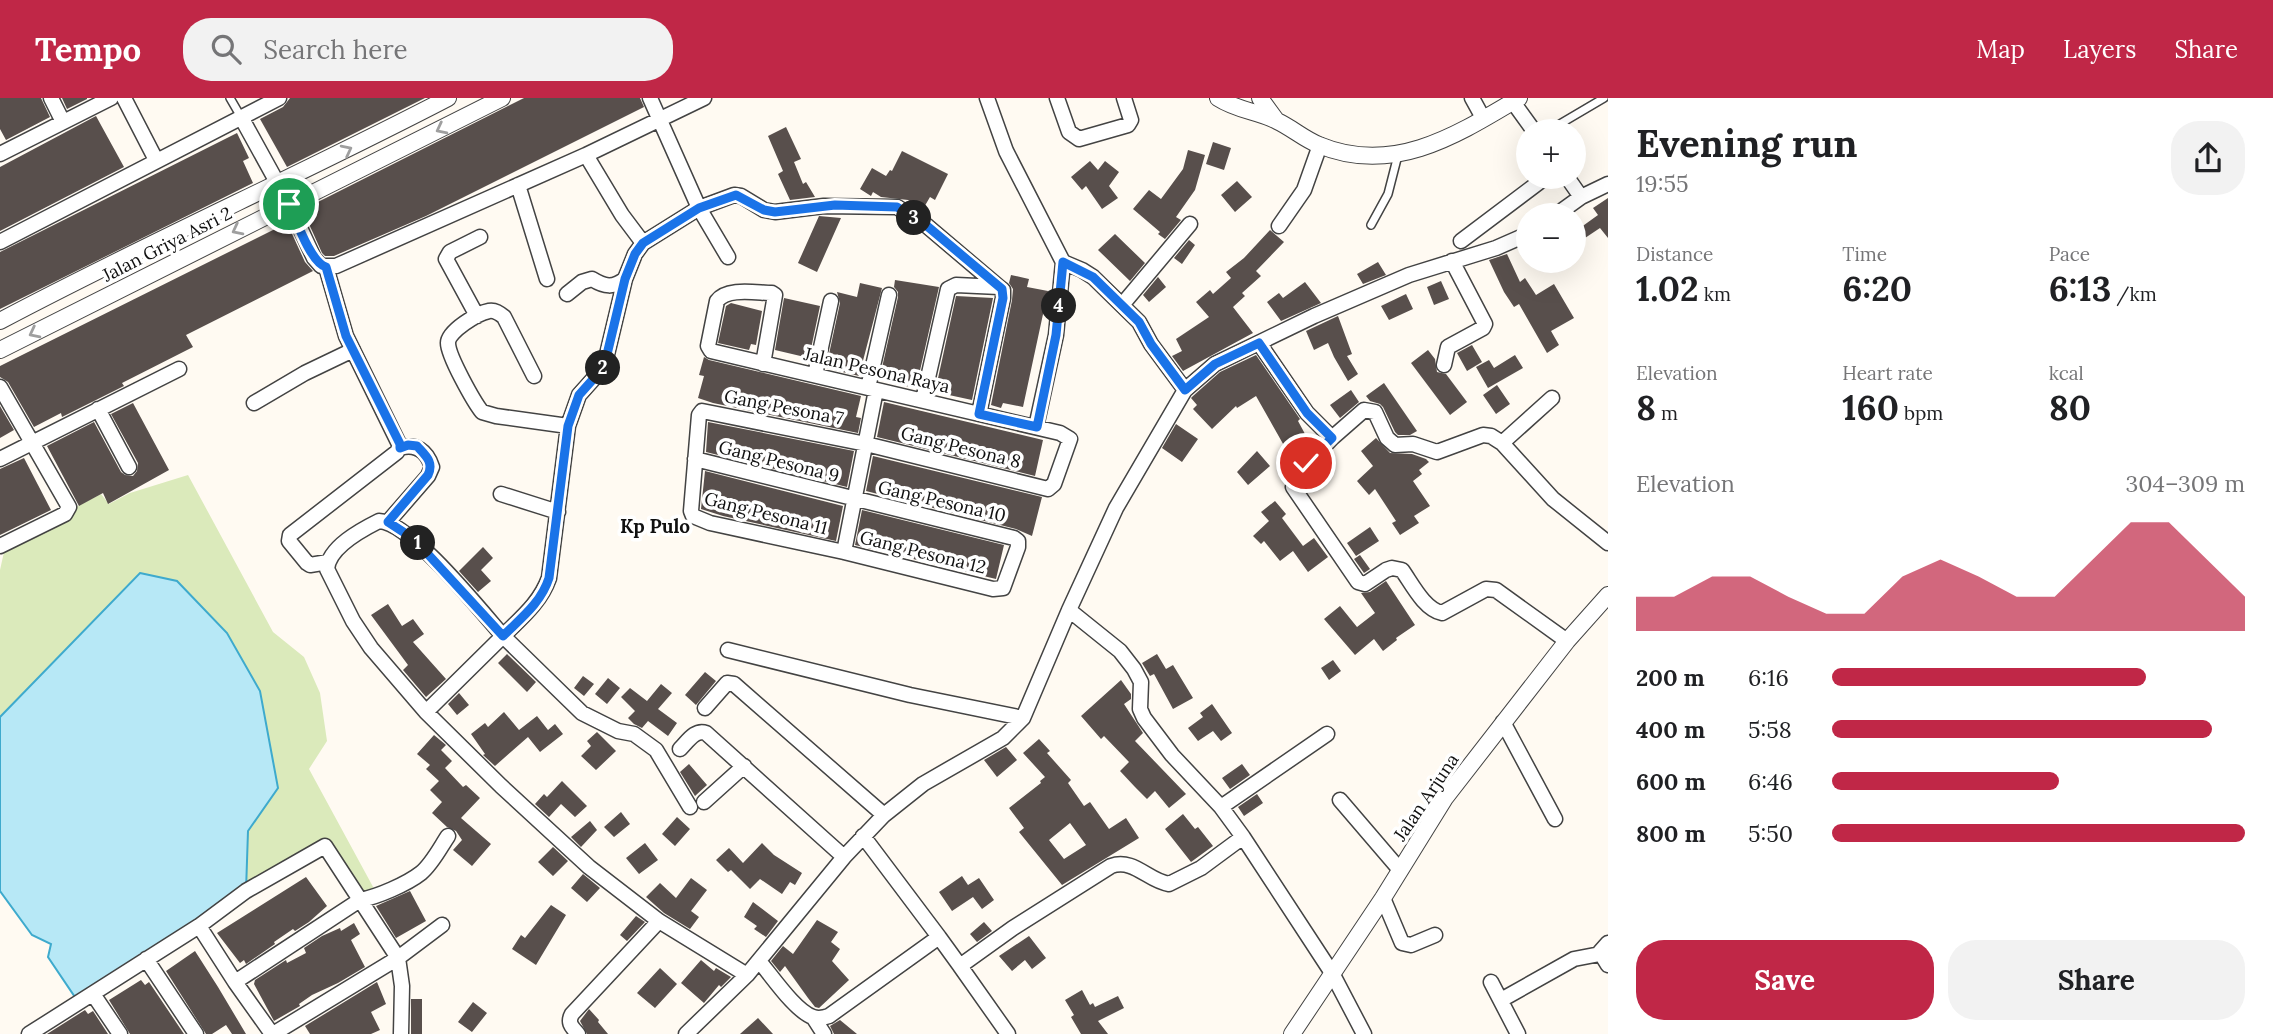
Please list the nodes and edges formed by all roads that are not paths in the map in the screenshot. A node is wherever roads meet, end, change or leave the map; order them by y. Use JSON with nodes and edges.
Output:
{"nodes":[{"id":1,"x":51,"y":98,"type":"edge"},
{"id":2,"x":111,"y":98,"type":"edge"},
{"id":3,"x":124,"y":98,"type":"edge"},
{"id":4,"x":230,"y":98,"type":"edge"},
{"id":5,"x":279,"y":98,"type":"edge"},
{"id":6,"x":448,"y":98,"type":"edge"},
{"id":7,"x":502,"y":98,"type":"edge"},
{"id":8,"x":650,"y":98,"type":"edge"},
{"id":9,"x":704,"y":98,"type":"edge"},
{"id":10,"x":987,"y":98,"type":"edge"},
{"id":11,"x":1057,"y":98,"type":"edge"},
{"id":12,"x":1124,"y":98,"type":"edge"},
{"id":13,"x":1218,"y":98,"type":"edge"},
{"id":14,"x":1260,"y":98,"type":"edge"},
{"id":15,"x":1472,"y":98,"type":"edge"},
{"id":16,"x":1604,"y":98,"type":"edge"},
{"id":17,"x":1516,"y":100,"type":"edge"},
{"id":18,"x":241,"y":117,"type":"junction"},
{"id":19,"x":1483,"y":118,"type":"junction"},
{"id":20,"x":1527,"y":119,"type":"edge"},
{"id":21,"x":1568,"y":119,"type":"edge"},
{"id":22,"x":661,"y":120,"type":"junction"},
{"id":23,"x":1276,"y":120,"type":"junction"},
{"id":24,"x":63,"y":122,"type":"junction"},
{"id":25,"x":1320,"y":145,"type":"junction"},
{"id":26,"x":2,"y":149,"type":"edge"},
{"id":27,"x":586,"y":155,"type":"junction"},
{"id":28,"x":1398,"y":155,"type":"junction"},
{"id":29,"x":156,"y":160,"type":"junction"},
{"id":30,"x":278,"y":184,"type":"junction"},
{"id":31,"x":1608,"y":184,"type":"edge"},
{"id":32,"x":518,"y":185,"type":"junction"},
{"id":33,"x":1530,"y":189,"type":"edge"},
{"id":34,"x":1575,"y":189,"type":"edge"},
{"id":35,"x":1581,"y":197,"type":"junction"},
{"id":36,"x":1573,"y":203,"type":"edge"},
{"id":37,"x":289,"y":204,"type":"junction"},
{"id":38,"x":699,"y":208,"type":"junction"},
{"id":39,"x":1190,"y":224,"type":"dead end"},
{"id":40,"x":1371,"y":225,"type":"dead end"},
{"id":41,"x":1279,"y":226,"type":"dead end"},
{"id":42,"x":480,"y":237,"type":"dead end"},
{"id":43,"x":1516,"y":239,"type":"edge"},
{"id":44,"x":1461,"y":241,"type":"dead end"},
{"id":45,"x":0,"y":242,"type":"edge"},
{"id":46,"x":643,"y":243,"type":"junction"},
{"id":47,"x":728,"y":257,"type":"dead end"},
{"id":48,"x":1452,"y":261,"type":"junction"},
{"id":49,"x":1063,"y":262,"type":"junction"},
{"id":50,"x":326,"y":267,"type":"junction"},
{"id":51,"x":547,"y":279,"type":"dead end"},
{"id":52,"x":625,"y":279,"type":"junction"},
{"id":53,"x":1001,"y":289,"type":"junction"},
{"id":54,"x":567,"y":293,"type":"dead end"},
{"id":55,"x":889,"y":295,"type":"dead end"},
{"id":56,"x":831,"y":302,"type":"dead end"},
{"id":57,"x":1122,"y":305,"type":"junction"},
{"id":58,"x":477,"y":316,"type":"junction"},
{"id":59,"x":0,"y":321,"type":"edge"},
{"id":60,"x":1259,"y":343,"type":"junction"},
{"id":61,"x":0,"y":350,"type":"edge"},
{"id":62,"x":353,"y":350,"type":"junction"},
{"id":63,"x":763,"y":364,"type":"junction"},
{"id":64,"x":1444,"y":365,"type":"dead end"},
{"id":65,"x":179,"y":369,"type":"dead end"},
{"id":66,"x":816,"y":375,"type":"junction"},
{"id":67,"x":534,"y":376,"type":"dead end"},
{"id":68,"x":0,"y":387,"type":"edge"},
{"id":69,"x":872,"y":389,"type":"junction"},
{"id":70,"x":1185,"y":390,"type":"junction"},
{"id":71,"x":1552,"y":398,"type":"dead end"},
{"id":72,"x":923,"y":400,"type":"junction"},
{"id":73,"x":254,"y":402,"type":"dead end"},
{"id":74,"x":98,"y":409,"type":"junction"},
{"id":75,"x":979,"y":414,"type":"junction"},
{"id":76,"x":568,"y":426,"type":"junction"},
{"id":77,"x":1037,"y":427,"type":"junction"},
{"id":78,"x":1332,"y":438,"type":"junction"},
{"id":79,"x":33,"y":443,"type":"junction"},
{"id":80,"x":1502,"y":443,"type":"junction"},
{"id":81,"x":866,"y":444,"type":"junction"},
{"id":82,"x":400,"y":448,"type":"junction"},
{"id":83,"x":0,"y":459,"type":"edge"},
{"id":84,"x":695,"y":459,"type":"junction"},
{"id":85,"x":129,"y":467,"type":"dead end"},
{"id":86,"x":1048,"y":489,"type":"joint"},
{"id":87,"x":500,"y":494,"type":"dead end"},
{"id":88,"x":854,"y":500,"type":"junction"},
{"id":89,"x":558,"y":512,"type":"junction"},
{"id":90,"x":388,"y":522,"type":"junction"},
{"id":91,"x":1608,"y":543,"type":"edge"},
{"id":92,"x":0,"y":546,"type":"edge"},
{"id":93,"x":844,"y":552,"type":"junction"},
{"id":94,"x":328,"y":562,"type":"junction"},
{"id":95,"x":993,"y":589,"type":"joint"},
{"id":96,"x":1608,"y":595,"type":"edge"},
{"id":97,"x":1069,"y":610,"type":"junction"},
{"id":98,"x":503,"y":636,"type":"junction"},
{"id":99,"x":1567,"y":641,"type":"junction"},
{"id":100,"x":728,"y":650,"type":"dead end"},
{"id":101,"x":705,"y":708,"type":"dead end"},
{"id":102,"x":426,"y":712,"type":"junction"},
{"id":103,"x":1023,"y":718,"type":"junction"},
{"id":104,"x":1503,"y":722,"type":"junction"},
{"id":105,"x":1327,"y":734,"type":"dead end"},
{"id":106,"x":680,"y":748,"type":"dead end"},
{"id":107,"x":744,"y":766,"type":"junction"},
{"id":108,"x":1340,"y":800,"type":"dead end"},
{"id":109,"x":1221,"y":807,"type":"junction"},
{"id":110,"x":884,"y":815,"type":"junction"},
{"id":111,"x":1555,"y":819,"type":"dead end"},
{"id":112,"x":448,"y":836,"type":"dead end"},
{"id":113,"x":863,"y":836,"type":"junction"},
{"id":114,"x":1243,"y":837,"type":"junction"},
{"id":115,"x":844,"y":857,"type":"junction"},
{"id":116,"x":1400,"y":870,"type":"junction"},
{"id":117,"x":1383,"y":898,"type":"junction"},
{"id":118,"x":360,"y":900,"type":"junction"},
{"id":119,"x":659,"y":921,"type":"junction"},
{"id":120,"x":442,"y":925,"type":"dead end"},
{"id":121,"x":199,"y":926,"type":"junction"},
{"id":122,"x":1435,"y":935,"type":"dead end"},
{"id":123,"x":939,"y":937,"type":"junction"},
{"id":124,"x":1605,"y":954,"type":"edge"},
{"id":125,"x":398,"y":958,"type":"junction"},
{"id":126,"x":146,"y":960,"type":"junction"},
{"id":127,"x":759,"y":961,"type":"junction"},
{"id":128,"x":960,"y":967,"type":"junction"},
{"id":129,"x":1332,"y":973,"type":"junction"},
{"id":130,"x":747,"y":975,"type":"junction"},
{"id":131,"x":234,"y":982,"type":"junction"},
{"id":132,"x":1490,"y":982,"type":"dead end"},
{"id":133,"x":93,"y":994,"type":"junction"},
{"id":134,"x":1501,"y":999,"type":"junction"},
{"id":135,"x":813,"y":1017,"type":"junction"},
{"id":136,"x":29,"y":1034,"type":"edge"},
{"id":137,"x":120,"y":1034,"type":"edge"},
{"id":138,"x":196,"y":1034,"type":"edge"},
{"id":139,"x":272,"y":1034,"type":"edge"},
{"id":140,"x":401,"y":1034,"type":"edge"},
{"id":141,"x":578,"y":1034,"type":"edge"},
{"id":142,"x":686,"y":1034,"type":"edge"},
{"id":143,"x":824,"y":1034,"type":"edge"},
{"id":144,"x":1008,"y":1034,"type":"edge"},
{"id":145,"x":1292,"y":1034,"type":"edge"},
{"id":146,"x":1364,"y":1034,"type":"edge"},
{"id":147,"x":1518,"y":1034,"type":"edge"}],
"edges":[{"from":1,"to":24,"type":"street"},
{"from":2,"to":24,"type":"street"},
{"from":3,"to":29,"type":"street"},
{"from":4,"to":18,"type":"lane"},
{"from":5,"to":18,"type":"street"},
{"from":30,"to":6,"type":"street","name":"Jalan Griya Asri 2","one_way":true},
{"from":7,"to":37,"type":"street","name":"Jalan Griya Asri 2","one_way":true},
{"from":8,"to":22,"type":"street"},
{"from":9,"to":22,"type":"street"},
{"from":10,"to":49,"type":"street"},
{"from":11,"to":12,"type":"street"},
{"from":13,"to":23,"type":"street"},
{"from":14,"to":23,"type":"street"},
{"from":15,"to":19,"type":"street"},
{"from":16,"to":21,"type":"lane"},
{"from":17,"to":19,"type":"street"},
{"from":17,"to":20,"type":"street"},
{"from":18,"to":29,"type":"street"},
{"from":18,"to":30,"type":"street"},
{"from":19,"to":28,"type":"street"},
{"from":22,"to":27,"type":"street"},
{"from":22,"to":38,"type":"street"},
{"from":23,"to":25,"type":"street"},
{"from":24,"to":26,"type":"street"},
{"from":25,"to":28,"type":"street"},
{"from":25,"to":41,"type":"street"},
{"from":27,"to":32,"type":"street"},
{"from":27,"to":46,"type":"street"},
{"from":28,"to":40,"type":"lane"},
{"from":29,"to":45,"type":"street"},
{"from":30,"to":37,"type":"street"},
{"from":30,"to":59,"type":"street","name":"Jalan Griya Asri 2"},
{"from":31,"to":35,"type":"street"},
{"from":32,"to":50,"type":"street"},
{"from":32,"to":51,"type":"street"},
{"from":33,"to":44,"type":"street"},
{"from":34,"to":35,"type":"street"},
{"from":35,"to":36,"type":"street"},
{"from":37,"to":50,"type":"street"},
{"from":37,"to":61,"type":"street","name":"Jalan Griya Asri 2","one_way":true},
{"from":38,"to":46,"type":"street"},
{"from":38,"to":47,"type":"street"},
{"from":38,"to":53,"type":"street"},
{"from":39,"to":57,"type":"street"},
{"from":42,"to":58,"type":"street"},
{"from":43,"to":48,"type":"street"},
{"from":46,"to":52,"type":"street"},
{"from":48,"to":60,"type":"street"},
{"from":48,"to":64,"type":"street"},
{"from":49,"to":57,"type":"street"},
{"from":49,"to":77,"type":"street"},
{"from":50,"to":62,"type":"street"},
{"from":52,"to":54,"type":"street"},
{"from":52,"to":76,"type":"street"},
{"from":53,"to":72,"type":"street"},
{"from":53,"to":75,"type":"street"},
{"from":55,"to":69,"type":"street"},
{"from":56,"to":66,"type":"street"},
{"from":57,"to":70,"type":"street"},
{"from":58,"to":67,"type":"street"},
{"from":58,"to":76,"type":"street"},
{"from":60,"to":70,"type":"street"},
{"from":60,"to":78,"type":"street"},
{"from":62,"to":73,"type":"street"},
{"from":62,"to":82,"type":"street"},
{"from":63,"to":63,"type":"street","name":"Jalan Pesona Raya"},
{"from":63,"to":66,"type":"street","name":"Jalan Pesona Raya"},
{"from":65,"to":74,"type":"street"},
{"from":66,"to":69,"type":"street","name":"Jalan Pesona Raya"},
{"from":68,"to":79,"type":"street"},
{"from":69,"to":72,"type":"street","name":"Jalan Pesona Raya"},
{"from":69,"to":81,"type":"street"},
{"from":70,"to":97,"type":"street"},
{"from":71,"to":80,"type":"street"},
{"from":72,"to":75,"type":"street","name":"Jalan Pesona Raya"},
{"from":74,"to":79,"type":"street"},
{"from":74,"to":85,"type":"street"},
{"from":75,"to":77,"type":"street","name":"Jalan Pesona Raya"},
{"from":76,"to":89,"type":"street"},
{"from":77,"to":86,"type":"street","name":"Jalan Pesona Raya"},
{"from":78,"to":80,"type":"street"},
{"from":78,"to":99,"type":"street"},
{"from":79,"to":83,"type":"street"},
{"from":79,"to":92,"type":"street"},
{"from":80,"to":91,"type":"street"},
{"from":81,"to":84,"type":"street","name":"Gang Pesona 7"},
{"from":81,"to":86,"type":"street","name":"Gang Pesona 8"},
{"from":81,"to":88,"type":"street"},
{"from":82,"to":90,"type":"street"},
{"from":82,"to":94,"type":"street"},
{"from":84,"to":88,"type":"street","name":"Gang Pesona 9"},
{"from":84,"to":93,"type":"street","name":"Gang Pesona 11"},
{"from":87,"to":89,"type":"street"},
{"from":88,"to":93,"type":"street"},
{"from":88,"to":95,"type":"street","name":"Gang Pesona 10"},
{"from":89,"to":98,"type":"street"},
{"from":90,"to":94,"type":"street"},
{"from":90,"to":98,"type":"street"},
{"from":93,"to":95,"type":"street","name":"Gang Pesona 12"},
{"from":94,"to":102,"type":"street"},
{"from":96,"to":99,"type":"street","name":"Jalan Arjuna"},
{"from":97,"to":103,"type":"street"},
{"from":97,"to":109,"type":"street"},
{"from":98,"to":102,"type":"street"},
{"from":98,"to":107,"type":"street"},
{"from":99,"to":104,"type":"street","name":"Jalan Arjuna"},
{"from":100,"to":103,"type":"street"},
{"from":101,"to":110,"type":"street"},
{"from":102,"to":119,"type":"street"},
{"from":103,"to":110,"type":"street"},
{"from":104,"to":111,"type":"street"},
{"from":104,"to":116,"type":"street","name":"Jalan Arjuna"},
{"from":105,"to":109,"type":"street"},
{"from":106,"to":107,"type":"street"},
{"from":107,"to":115,"type":"street"},
{"from":108,"to":116,"type":"street"},
{"from":109,"to":114,"type":"street"},
{"from":110,"to":113,"type":"street"},
{"from":112,"to":118,"type":"street"},
{"from":113,"to":115,"type":"street"},
{"from":113,"to":123,"type":"street"},
{"from":114,"to":128,"type":"street"},
{"from":114,"to":129,"type":"street"},
{"from":115,"to":127,"type":"street"},
{"from":116,"to":117,"type":"street","name":"Jalan Arjuna"},
{"from":117,"to":122,"type":"street"},
{"from":117,"to":129,"type":"street","name":"Jalan Arjuna"},
{"from":118,"to":121,"type":"street"},
{"from":118,"to":125,"type":"street"},
{"from":118,"to":131,"type":"street"},
{"from":119,"to":130,"type":"street"},
{"from":119,"to":141,"type":"street"},
{"from":120,"to":125,"type":"street"},
{"from":121,"to":126,"type":"street"},
{"from":121,"to":131,"type":"street"},
{"from":123,"to":128,"type":"street"},
{"from":123,"to":135,"type":"street"},
{"from":124,"to":134,"type":"street"},
{"from":125,"to":139,"type":"street"},
{"from":125,"to":140,"type":"street"},
{"from":126,"to":133,"type":"street"},
{"from":126,"to":138,"type":"street"},
{"from":127,"to":130,"type":"street"},
{"from":127,"to":135,"type":"street"},
{"from":128,"to":144,"type":"street"},
{"from":129,"to":145,"type":"street","name":"Jalan Arjuna"},
{"from":129,"to":146,"type":"street"},
{"from":130,"to":142,"type":"street"},
{"from":131,"to":139,"type":"street"},
{"from":132,"to":134,"type":"street"},
{"from":133,"to":136,"type":"street"},
{"from":133,"to":137,"type":"street"},
{"from":134,"to":147,"type":"street"},
{"from":135,"to":143,"type":"street"}]}
